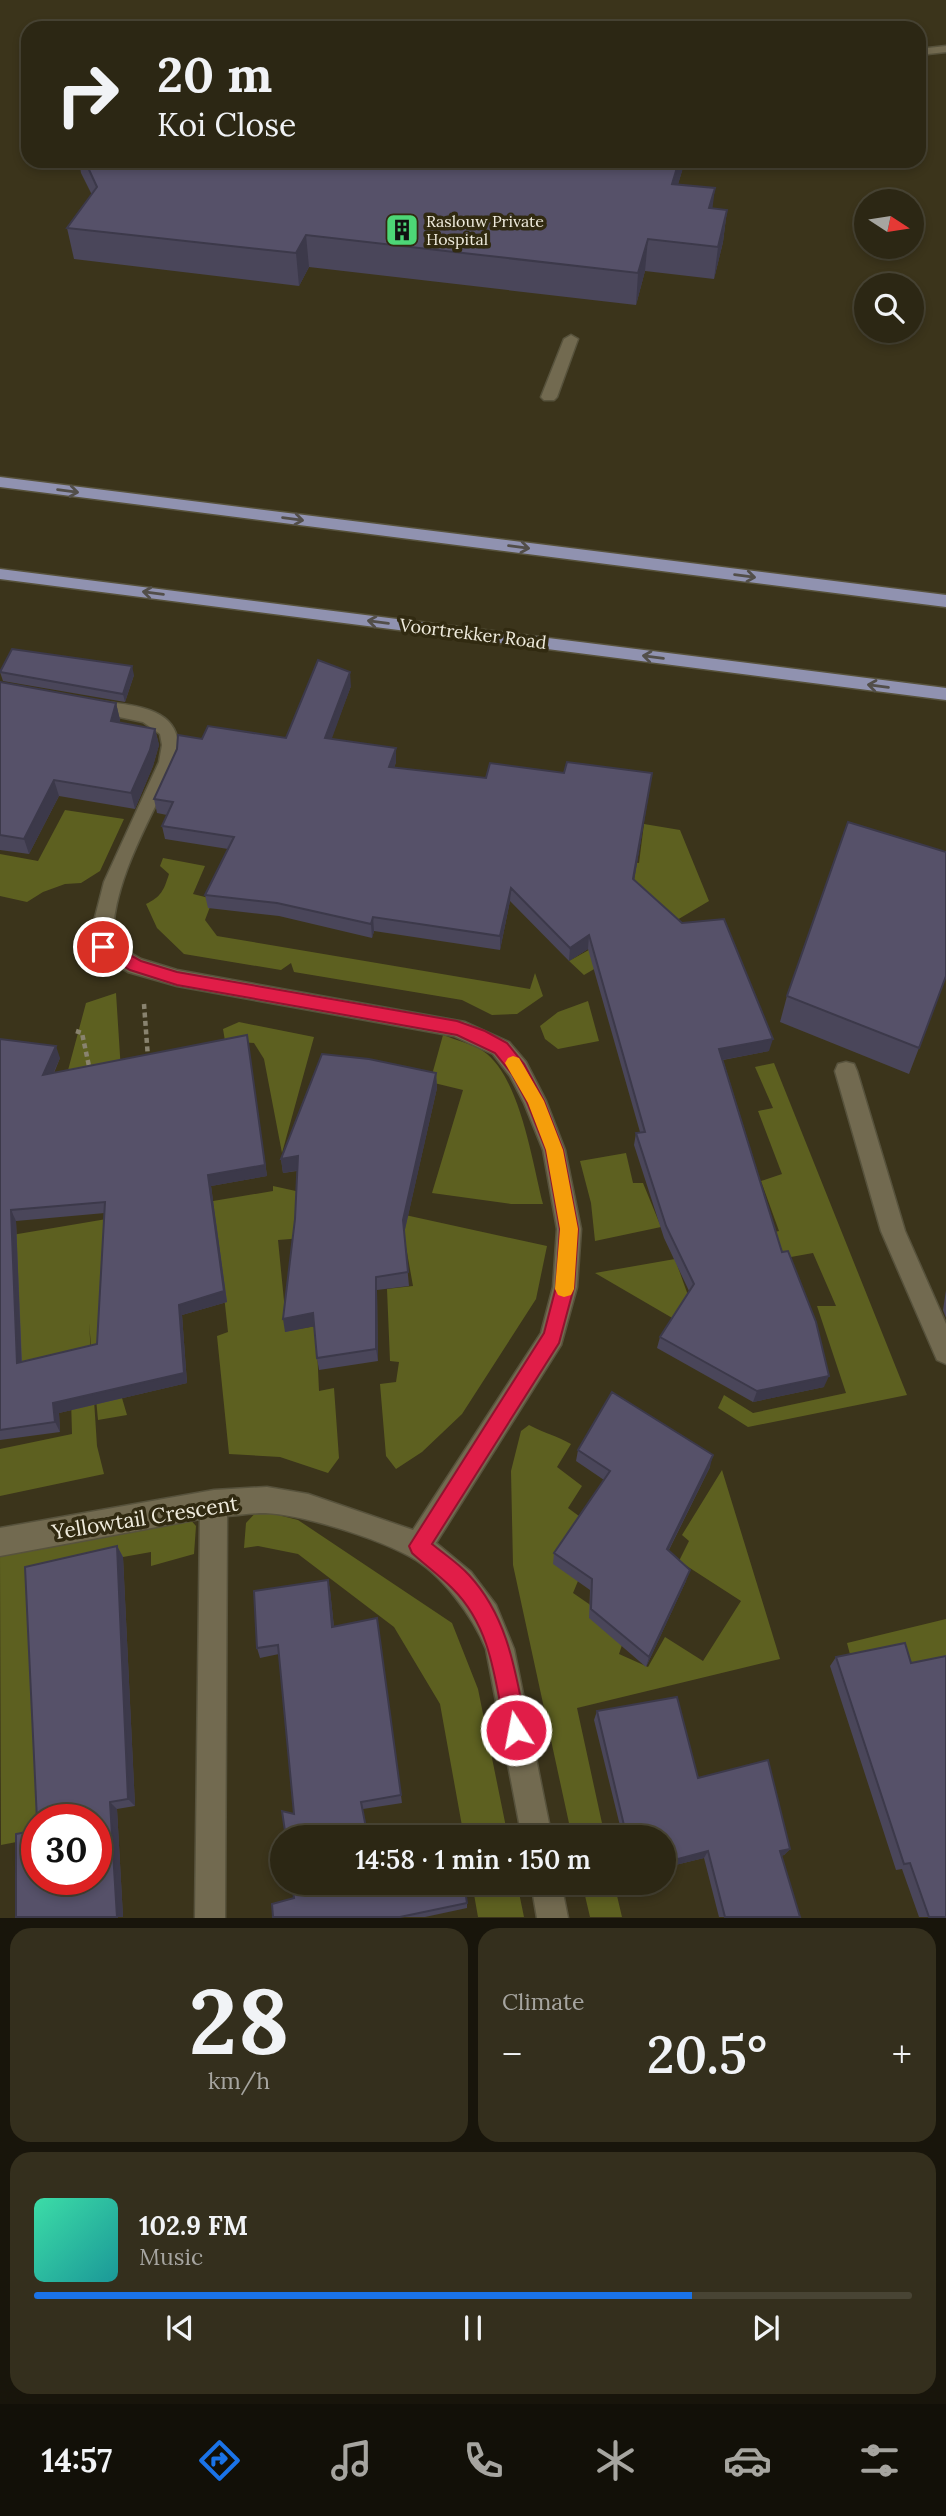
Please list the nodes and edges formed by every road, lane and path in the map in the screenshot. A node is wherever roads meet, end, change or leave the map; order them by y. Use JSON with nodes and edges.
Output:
{"nodes":[{"id":1,"x":946,"y":49,"type":"edge"},
{"id":2,"x":926,"y":51,"type":"edge"},
{"id":3,"x":571,"y":339,"type":"dead end"},
{"id":4,"x":549,"y":397,"type":"dead end"},
{"id":5,"x":0,"y":482,"type":"edge"},
{"id":6,"x":0,"y":573,"type":"edge"},
{"id":7,"x":946,"y":601,"type":"edge"},
{"id":8,"x":946,"y":694,"type":"edge"},
{"id":9,"x":77,"y":703,"type":"edge"},
{"id":10,"x":144,"y":1003,"type":"dead end"},
{"id":11,"x":76,"y":1031,"type":"dead end"},
{"id":12,"x":149,"y":1070,"type":"edge"},
{"id":13,"x":846,"y":1071,"type":"dead end"},
{"id":14,"x":91,"y":1077,"type":"edge"},
{"id":15,"x":946,"y":1352,"type":"edge"},
{"id":16,"x":214,"y":1503,"type":"junction"},
{"id":17,"x":0,"y":1542,"type":"edge"},
{"id":18,"x":419,"y":1546,"type":"junction"},
{"id":19,"x":534,"y":1825,"type":"edge"},
{"id":20,"x":548,"y":1895,"type":"edge"},
{"id":21,"x":210,"y":1917,"type":"edge"},
{"id":22,"x":553,"y":1917,"type":"edge"}],
"edges":[{"from":1,"to":2,"type":"street"},
{"from":3,"to":4,"type":"street"},
{"from":5,"to":7,"type":"main road","one_way":true},
{"from":8,"to":6,"type":"main road","name":"Voortrekker Road","one_way":true},
{"from":9,"to":18,"type":"street"},
{"from":10,"to":12,"type":"path"},
{"from":11,"to":14,"type":"path"},
{"from":13,"to":15,"type":"street"},
{"from":16,"to":17,"type":"street","name":"Yellowtail Crescent"},
{"from":16,"to":18,"type":"street","name":"Yellowtail Crescent"},
{"from":16,"to":21,"type":"street"},
{"from":18,"to":19,"type":"street","name":"Yellowtail Crescent"},
{"from":20,"to":22,"type":"street"}]}
